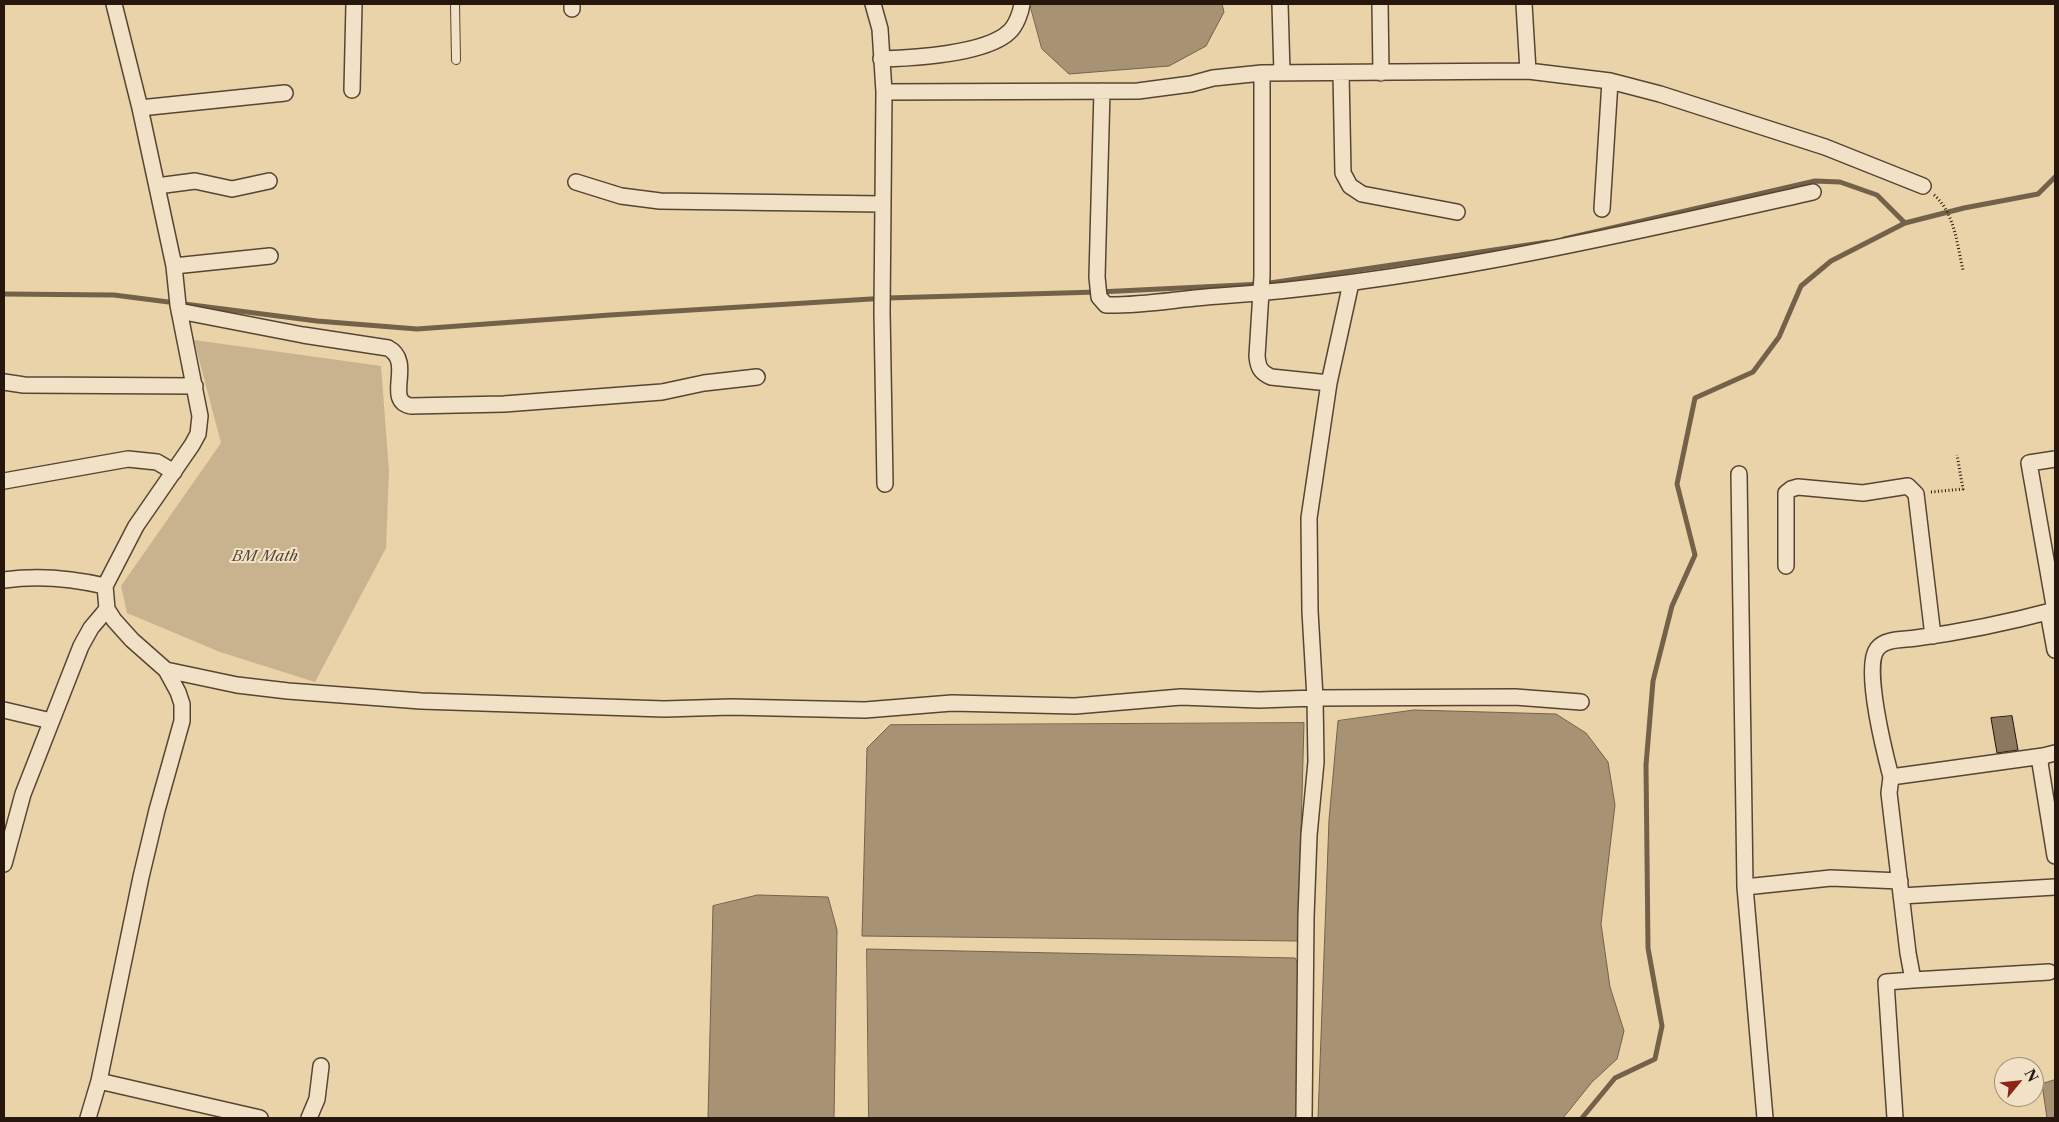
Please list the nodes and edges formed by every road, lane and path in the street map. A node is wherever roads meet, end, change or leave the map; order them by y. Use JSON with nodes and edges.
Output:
{"nodes":[{"id":1,"x":114,"y":4,"type":"edge"},
{"id":2,"x":354,"y":4,"type":"edge"},
{"id":3,"x":455,"y":4,"type":"edge"},
{"id":4,"x":873,"y":4,"type":"edge"},
{"id":5,"x":1022,"y":4,"type":"edge"},
{"id":6,"x":1280,"y":4,"type":"edge"},
{"id":7,"x":1380,"y":4,"type":"edge"},
{"id":8,"x":1524,"y":4,"type":"edge"},
{"id":9,"x":881,"y":59,"type":"junction"},
{"id":10,"x":456,"y":60,"type":"dead end"},
{"id":11,"x":1528,"y":71,"type":"junction"},
{"id":12,"x":1262,"y":72,"type":"junction"},
{"id":13,"x":1282,"y":73,"type":"junction"},
{"id":14,"x":1341,"y":73,"type":"junction"},
{"id":15,"x":1381,"y":73,"type":"junction"},
{"id":16,"x":1610,"y":81,"type":"junction"},
{"id":17,"x":352,"y":90,"type":"dead end"},
{"id":18,"x":884,"y":92,"type":"junction"},
{"id":19,"x":1102,"y":92,"type":"junction"},
{"id":20,"x":285,"y":93,"type":"dead end"},
{"id":21,"x":140,"y":108,"type":"junction"},
{"id":22,"x":269,"y":181,"type":"dead end"},
{"id":23,"x":576,"y":182,"type":"dead end"},
{"id":24,"x":157,"y":186,"type":"junction"},
{"id":25,"x":1923,"y":186,"type":"joint"},
{"id":26,"x":1813,"y":192,"type":"dead end"},
{"id":27,"x":882,"y":204,"type":"junction"},
{"id":28,"x":1602,"y":209,"type":"dead end"},
{"id":29,"x":1457,"y":212,"type":"dead end"},
{"id":30,"x":270,"y":256,"type":"dead end"},
{"id":31,"x":174,"y":266,"type":"junction"},
{"id":32,"x":1963,"y":270,"type":"dead end"},
{"id":33,"x":1351,"y":283,"type":"junction"},
{"id":34,"x":1262,"y":286,"type":"junction"},
{"id":35,"x":178,"y":303,"type":"junction"},
{"id":36,"x":757,"y":377,"type":"dead end"},
{"id":37,"x":4,"y":382,"type":"edge"},
{"id":38,"x":1329,"y":382,"type":"junction"},
{"id":39,"x":195,"y":386,"type":"junction"},
{"id":40,"x":1957,"y":455,"type":"dead end"},
{"id":41,"x":2055,"y":459,"type":"edge"},
{"id":42,"x":174,"y":472,"type":"junction"},
{"id":43,"x":1739,"y":474,"type":"dead end"},
{"id":44,"x":4,"y":481,"type":"edge"},
{"id":45,"x":885,"y":484,"type":"dead end"},
{"id":46,"x":1916,"y":494,"type":"junction"},
{"id":47,"x":1786,"y":566,"type":"dead end"},
{"id":48,"x":4,"y":580,"type":"edge"},
{"id":49,"x":105,"y":586,"type":"junction"},
{"id":50,"x":107,"y":609,"type":"junction"},
{"id":51,"x":2053,"y":611,"type":"edge"},
{"id":52,"x":1934,"y":636,"type":"junction"},
{"id":53,"x":2055,"y":650,"type":"edge"},
{"id":54,"x":166,"y":670,"type":"junction"},
{"id":55,"x":1315,"y":698,"type":"junction"},
{"id":56,"x":1581,"y":702,"type":"dead end"},
{"id":57,"x":4,"y":710,"type":"edge"},
{"id":58,"x":51,"y":721,"type":"junction"},
{"id":59,"x":2049,"y":754,"type":"edge"},
{"id":60,"x":1891,"y":777,"type":"junction"},
{"id":61,"x":2055,"y":856,"type":"edge"},
{"id":62,"x":4,"y":864,"type":"edge"},
{"id":63,"x":1745,"y":887,"type":"junction"},
{"id":64,"x":2055,"y":887,"type":"edge"},
{"id":65,"x":1900,"y":888,"type":"junction"},
{"id":66,"x":2049,"y":972,"type":"dead end"},
{"id":67,"x":1913,"y":980,"type":"junction"},
{"id":68,"x":321,"y":1066,"type":"dead end"},
{"id":69,"x":99,"y":1081,"type":"junction"},
{"id":70,"x":88,"y":1118,"type":"edge"},
{"id":71,"x":260,"y":1118,"type":"edge"},
{"id":72,"x":310,"y":1118,"type":"edge"},
{"id":73,"x":1304,"y":1118,"type":"edge"},
{"id":74,"x":1764,"y":1118,"type":"edge"},
{"id":75,"x":1895,"y":1118,"type":"edge"}],
"edges":[{"from":1,"to":21,"type":"street"},
{"from":2,"to":17,"type":"street"},
{"from":3,"to":10,"type":"lane"},
{"from":4,"to":9,"type":"street"},
{"from":5,"to":9,"type":"street"},
{"from":6,"to":13,"type":"street"},
{"from":7,"to":15,"type":"street"},
{"from":8,"to":11,"type":"street"},
{"from":9,"to":18,"type":"street"},
{"from":11,"to":15,"type":"street"},
{"from":11,"to":16,"type":"street"},
{"from":12,"to":13,"type":"street"},
{"from":12,"to":19,"type":"street"},
{"from":12,"to":34,"type":"street"},
{"from":13,"to":14,"type":"street"},
{"from":14,"to":15,"type":"street"},
{"from":14,"to":29,"type":"street"},
{"from":16,"to":25,"type":"street"},
{"from":16,"to":28,"type":"street"},
{"from":18,"to":19,"type":"street"},
{"from":18,"to":27,"type":"street"},
{"from":19,"to":34,"type":"street"},
{"from":20,"to":21,"type":"street"},
{"from":21,"to":24,"type":"street"},
{"from":22,"to":24,"type":"street"},
{"from":23,"to":27,"type":"street"},
{"from":24,"to":31,"type":"street"},
{"from":25,"to":32,"type":"path"},
{"from":26,"to":33,"type":"street"},
{"from":27,"to":45,"type":"street"},
{"from":30,"to":31,"type":"street"},
{"from":31,"to":35,"type":"street"},
{"from":33,"to":34,"type":"street"},
{"from":33,"to":38,"type":"street"},
{"from":34,"to":38,"type":"street"},
{"from":35,"to":36,"type":"street"},
{"from":35,"to":39,"type":"street"},
{"from":37,"to":39,"type":"street"},
{"from":38,"to":55,"type":"street"},
{"from":39,"to":42,"type":"street"},
{"from":40,"to":46,"type":"path"},
{"from":41,"to":51,"type":"street"},
{"from":42,"to":44,"type":"street"},
{"from":42,"to":49,"type":"street"},
{"from":43,"to":63,"type":"street"},
{"from":46,"to":47,"type":"street"},
{"from":46,"to":52,"type":"street"},
{"from":48,"to":49,"type":"street"},
{"from":49,"to":50,"type":"street"},
{"from":50,"to":54,"type":"street"},
{"from":50,"to":58,"type":"street"},
{"from":51,"to":52,"type":"street"},
{"from":51,"to":53,"type":"street"},
{"from":52,"to":60,"type":"street"},
{"from":54,"to":55,"type":"street"},
{"from":54,"to":69,"type":"street"},
{"from":55,"to":56,"type":"street"},
{"from":55,"to":73,"type":"street"},
{"from":57,"to":58,"type":"street"},
{"from":58,"to":62,"type":"street"},
{"from":59,"to":60,"type":"street"},
{"from":59,"to":61,"type":"street"},
{"from":60,"to":65,"type":"street"},
{"from":63,"to":65,"type":"street"},
{"from":63,"to":74,"type":"street"},
{"from":64,"to":65,"type":"street"},
{"from":65,"to":67,"type":"street"},
{"from":66,"to":67,"type":"street"},
{"from":67,"to":75,"type":"street"},
{"from":68,"to":72,"type":"street"},
{"from":69,"to":70,"type":"street"},
{"from":69,"to":71,"type":"street"}]}
